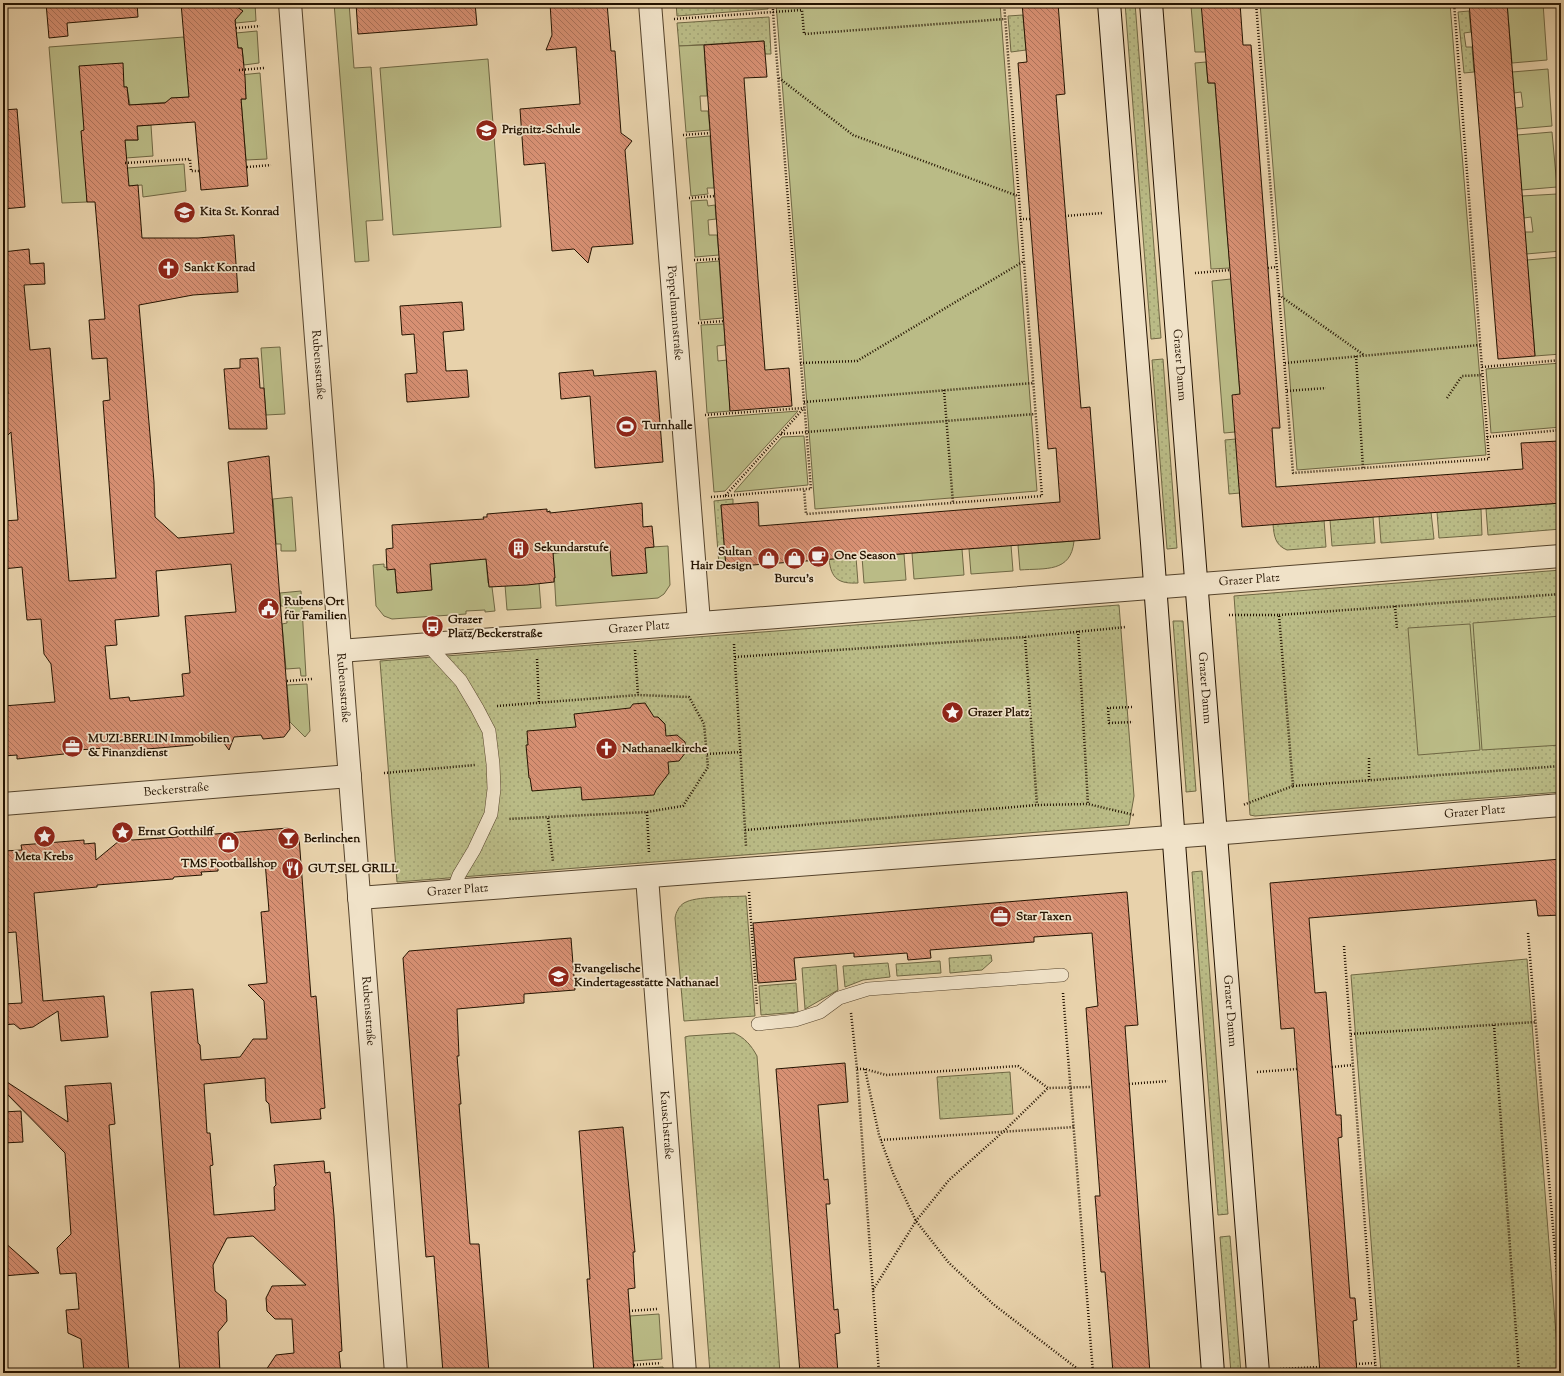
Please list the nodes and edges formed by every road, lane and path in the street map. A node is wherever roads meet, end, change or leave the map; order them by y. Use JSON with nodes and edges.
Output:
{"nodes":[{"id":1,"x":290,"y":3,"type":"edge"},
{"id":2,"x":650,"y":3,"type":"edge"},
{"id":3,"x":773,"y":3,"type":"edge"},
{"id":4,"x":1004,"y":3,"type":"edge"},
{"id":5,"x":1109,"y":3,"type":"edge"},
{"id":6,"x":1151,"y":3,"type":"edge"},
{"id":7,"x":1257,"y":3,"type":"edge"},
{"id":8,"x":1454,"y":3,"type":"edge"},
{"id":9,"x":773,"y":12,"type":"junction"},
{"id":10,"x":674,"y":19,"type":"dead end"},
{"id":11,"x":1005,"y":19,"type":"junction"},
{"id":12,"x":260,"y":26,"type":"dead end"},
{"id":13,"x":236,"y":28,"type":"dead end"},
{"id":14,"x":264,"y":68,"type":"dead end"},
{"id":15,"x":239,"y":70,"type":"dead end"},
{"id":16,"x":778,"y":78,"type":"junction"},
{"id":17,"x":710,"y":133,"type":"dead end"},
{"id":18,"x":683,"y":135,"type":"dead end"},
{"id":19,"x":125,"y":163,"type":"dead end"},
{"id":20,"x":271,"y":165,"type":"dead end"},
{"id":21,"x":247,"y":167,"type":"dead end"},
{"id":22,"x":199,"y":170,"type":"dead end"},
{"id":23,"x":715,"y":196,"type":"dead end"},
{"id":24,"x":1018,"y":196,"type":"junction"},
{"id":25,"x":688,"y":198,"type":"dead end"},
{"id":26,"x":1104,"y":213,"type":"dead end"},
{"id":27,"x":1065,"y":216,"type":"dead end"},
{"id":28,"x":1031,"y":218,"type":"dead end"},
{"id":29,"x":1020,"y":219,"type":"junction"},
{"id":30,"x":719,"y":259,"type":"dead end"},
{"id":31,"x":692,"y":260,"type":"dead end"},
{"id":32,"x":1024,"y":261,"type":"junction"},
{"id":33,"x":1277,"y":267,"type":"junction"},
{"id":34,"x":1268,"y":268,"type":"dead end"},
{"id":35,"x":1230,"y":270,"type":"dead end"},
{"id":36,"x":1193,"y":273,"type":"dead end"},
{"id":37,"x":1279,"y":295,"type":"junction"},
{"id":38,"x":724,"y":321,"type":"dead end"},
{"id":39,"x":697,"y":323,"type":"dead end"},
{"id":40,"x":1480,"y":345,"type":"junction"},
{"id":41,"x":1365,"y":355,"type":"junction"},
{"id":42,"x":1356,"y":356,"type":"junction"},
{"id":43,"x":1561,"y":360,"type":"edge"},
{"id":44,"x":800,"y":363,"type":"junction"},
{"id":45,"x":1284,"y":363,"type":"junction"},
{"id":46,"x":1482,"y":367,"type":"junction"},
{"id":47,"x":1482,"y":375,"type":"junction"},
{"id":48,"x":1033,"y":383,"type":"junction"},
{"id":49,"x":1326,"y":388,"type":"dead end"},
{"id":50,"x":944,"y":390,"type":"junction"},
{"id":51,"x":1287,"y":391,"type":"junction"},
{"id":52,"x":1447,"y":398,"type":"dead end"},
{"id":53,"x":804,"y":402,"type":"junction"},
{"id":54,"x":804,"y":408,"type":"junction"},
{"id":55,"x":1035,"y":414,"type":"junction"},
{"id":56,"x":704,"y":415,"type":"dead end"},
{"id":57,"x":947,"y":421,"type":"junction"},
{"id":58,"x":1561,"y":430,"type":"edge"},
{"id":59,"x":806,"y":432,"type":"junction"},
{"id":60,"x":781,"y":434,"type":"junction"},
{"id":61,"x":1487,"y":437,"type":"junction"},
{"id":62,"x":1363,"y":468,"type":"junction"},
{"id":63,"x":804,"y":489,"type":"junction"},
{"id":64,"x":725,"y":496,"type":"junction"},
{"id":65,"x":711,"y":497,"type":"dead end"},
{"id":66,"x":953,"y":503,"type":"junction"},
{"id":67,"x":1561,"y":556,"type":"edge"},
{"id":68,"x":1196,"y":585,"type":"junction"},
{"id":69,"x":1155,"y":588,"type":"junction"},
{"id":70,"x":1561,"y":594,"type":"edge"},
{"id":71,"x":1395,"y":606,"type":"junction"},
{"id":72,"x":1229,"y":615,"type":"dead end"},
{"id":73,"x":1279,"y":615,"type":"junction"},
{"id":74,"x":699,"y":622,"type":"junction"},
{"id":75,"x":1126,"y":627,"type":"dead end"},
{"id":76,"x":1397,"y":629,"type":"dead end"},
{"id":77,"x":1078,"y":631,"type":"junction"},
{"id":78,"x":1025,"y":637,"type":"junction"},
{"id":79,"x":427,"y":644,"type":"junction"},
{"id":80,"x":734,"y":644,"type":"dead end"},
{"id":81,"x":340,"y":651,"type":"junction"},
{"id":82,"x":735,"y":657,"type":"junction"},
{"id":83,"x":636,"y":662,"type":"dead end"},
{"id":84,"x":537,"y":674,"type":"dead end"},
{"id":85,"x":312,"y":680,"type":"dead end"},
{"id":86,"x":287,"y":682,"type":"dead end"},
{"id":87,"x":638,"y":695,"type":"junction"},
{"id":88,"x":539,"y":703,"type":"junction"},
{"id":89,"x":1132,"y":707,"type":"dead end"},
{"id":90,"x":477,"y":708,"type":"junction"},
{"id":91,"x":1133,"y":722,"type":"dead end"},
{"id":92,"x":741,"y":752,"type":"junction"},
{"id":93,"x":707,"y":754,"type":"junction"},
{"id":94,"x":1369,"y":758,"type":"dead end"},
{"id":95,"x":459,"y":766,"type":"dead end"},
{"id":96,"x":1561,"y":766,"type":"edge"},
{"id":97,"x":384,"y":773,"type":"dead end"},
{"id":98,"x":350,"y":776,"type":"junction"},
{"id":99,"x":1369,"y":781,"type":"junction"},
{"id":100,"x":1293,"y":786,"type":"junction"},
{"id":101,"x":3,"y":804,"type":"edge"},
{"id":102,"x":1088,"y":804,"type":"junction"},
{"id":103,"x":1037,"y":805,"type":"junction"},
{"id":104,"x":1243,"y":805,"type":"dead end"},
{"id":105,"x":1561,"y":805,"type":"edge"},
{"id":106,"x":647,"y":812,"type":"junction"},
{"id":107,"x":491,"y":814,"type":"junction"},
{"id":108,"x":1140,"y":816,"type":"dead end"},
{"id":109,"x":548,"y":818,"type":"junction"},
{"id":110,"x":745,"y":830,"type":"junction"},
{"id":111,"x":1215,"y":833,"type":"junction"},
{"id":112,"x":1174,"y":837,"type":"junction"},
{"id":113,"x":746,"y":849,"type":"dead end"},
{"id":114,"x":649,"y":877,"type":"junction"},
{"id":115,"x":554,"y":884,"type":"junction"},
{"id":116,"x":749,"y":886,"type":"dead end"},
{"id":117,"x":453,"y":891,"type":"junction"},
{"id":118,"x":359,"y":898,"type":"junction"},
{"id":119,"x":1528,"y":933,"type":"dead end"},
{"id":120,"x":1344,"y":946,"type":"dead end"},
{"id":121,"x":1062,"y":975,"type":"joint"},
{"id":122,"x":1536,"y":1022,"type":"junction"},
{"id":123,"x":758,"y":1024,"type":"joint"},
{"id":124,"x":1494,"y":1025,"type":"junction"},
{"id":125,"x":852,"y":1028,"type":"dead end"},
{"id":126,"x":1351,"y":1034,"type":"junction"},
{"id":127,"x":1353,"y":1065,"type":"junction"},
{"id":128,"x":1332,"y":1067,"type":"dead end"},
{"id":129,"x":857,"y":1069,"type":"junction"},
{"id":130,"x":865,"y":1069,"type":"junction"},
{"id":131,"x":1297,"y":1069,"type":"dead end"},
{"id":132,"x":1255,"y":1073,"type":"dead end"},
{"id":133,"x":1170,"y":1081,"type":"dead end"},
{"id":134,"x":1129,"y":1084,"type":"dead end"},
{"id":135,"x":1091,"y":1087,"type":"dead end"},
{"id":136,"x":1048,"y":1088,"type":"junction"},
{"id":137,"x":1071,"y":1088,"type":"junction"},
{"id":138,"x":1074,"y":1126,"type":"junction"},
{"id":139,"x":1004,"y":1131,"type":"junction"},
{"id":140,"x":881,"y":1140,"type":"junction"},
{"id":141,"x":916,"y":1221,"type":"junction"},
{"id":142,"x":873,"y":1291,"type":"junction"},
{"id":143,"x":662,"y":1309,"type":"dead end"},
{"id":144,"x":629,"y":1311,"type":"dead end"},
{"id":145,"x":1561,"y":1322,"type":"edge"},
{"id":146,"x":666,"y":1363,"type":"dead end"},
{"id":147,"x":1375,"y":1363,"type":"junction"},
{"id":148,"x":1356,"y":1364,"type":"dead end"},
{"id":149,"x":634,"y":1365,"type":"dead end"},
{"id":150,"x":1320,"y":1366,"type":"dead end"},
{"id":151,"x":1268,"y":1371,"type":"edge"},
{"id":152,"x":396,"y":1373,"type":"edge"},
{"id":153,"x":685,"y":1373,"type":"edge"},
{"id":154,"x":879,"y":1373,"type":"edge"},
{"id":155,"x":1083,"y":1373,"type":"edge"},
{"id":156,"x":1093,"y":1373,"type":"edge"},
{"id":157,"x":1213,"y":1373,"type":"edge"},
{"id":158,"x":1376,"y":1373,"type":"edge"},
{"id":159,"x":1519,"y":1373,"type":"edge"}],
"edges":[{"from":1,"to":81,"type":"street","name":"Rubensstraße"},
{"from":2,"to":74,"type":"street","name":"Pöppelmannstraße"},
{"from":3,"to":9,"type":"path"},
{"from":4,"to":11,"type":"path"},
{"from":5,"to":69,"type":"street"},
{"from":6,"to":68,"type":"street","name":"Grazer Damm"},
{"from":7,"to":33,"type":"path"},
{"from":8,"to":40,"type":"path"},
{"from":9,"to":10,"type":"path"},
{"from":9,"to":11,"type":"path"},
{"from":9,"to":16,"type":"path"},
{"from":11,"to":24,"type":"path"},
{"from":12,"to":13,"type":"path"},
{"from":14,"to":15,"type":"path"},
{"from":16,"to":24,"type":"path"},
{"from":16,"to":44,"type":"path"},
{"from":17,"to":18,"type":"path"},
{"from":19,"to":22,"type":"path"},
{"from":20,"to":21,"type":"path"},
{"from":23,"to":25,"type":"path"},
{"from":24,"to":29,"type":"path"},
{"from":26,"to":27,"type":"path"},
{"from":28,"to":29,"type":"path"},
{"from":29,"to":32,"type":"path"},
{"from":30,"to":31,"type":"path"},
{"from":32,"to":44,"type":"path"},
{"from":32,"to":48,"type":"path"},
{"from":33,"to":34,"type":"path"},
{"from":33,"to":37,"type":"path"},
{"from":35,"to":36,"type":"path"},
{"from":37,"to":41,"type":"path"},
{"from":37,"to":45,"type":"path"},
{"from":38,"to":39,"type":"path"},
{"from":40,"to":41,"type":"path"},
{"from":40,"to":46,"type":"path"},
{"from":41,"to":42,"type":"path"},
{"from":42,"to":45,"type":"path"},
{"from":42,"to":62,"type":"path"},
{"from":43,"to":46,"type":"path"},
{"from":44,"to":53,"type":"path"},
{"from":45,"to":51,"type":"path"},
{"from":46,"to":47,"type":"path"},
{"from":47,"to":52,"type":"path"},
{"from":47,"to":61,"type":"path"},
{"from":48,"to":50,"type":"path"},
{"from":48,"to":55,"type":"path"},
{"from":49,"to":51,"type":"path"},
{"from":50,"to":53,"type":"path"},
{"from":50,"to":57,"type":"path"},
{"from":51,"to":62,"type":"path"},
{"from":53,"to":54,"type":"path"},
{"from":54,"to":56,"type":"path"},
{"from":54,"to":59,"type":"path"},
{"from":54,"to":60,"type":"path"},
{"from":55,"to":57,"type":"path"},
{"from":55,"to":66,"type":"path"},
{"from":57,"to":59,"type":"path"},
{"from":57,"to":66,"type":"path"},
{"from":58,"to":61,"type":"path"},
{"from":59,"to":60,"type":"path"},
{"from":59,"to":63,"type":"path"},
{"from":60,"to":64,"type":"path"},
{"from":61,"to":62,"type":"path"},
{"from":63,"to":64,"type":"path"},
{"from":63,"to":66,"type":"path"},
{"from":64,"to":65,"type":"path"},
{"from":67,"to":68,"type":"street","name":"Grazer Platz"},
{"from":68,"to":69,"type":"street","name":"Grazer Platz"},
{"from":68,"to":111,"type":"street","name":"Grazer Damm"},
{"from":69,"to":74,"type":"street","name":"Grazer Platz"},
{"from":69,"to":112,"type":"street"},
{"from":70,"to":71,"type":"path"},
{"from":71,"to":73,"type":"path"},
{"from":71,"to":76,"type":"path"},
{"from":72,"to":73,"type":"path"},
{"from":73,"to":100,"type":"path"},
{"from":74,"to":79,"type":"street","name":"Grazer Platz"},
{"from":75,"to":77,"type":"path"},
{"from":77,"to":78,"type":"path"},
{"from":77,"to":102,"type":"path"},
{"from":78,"to":82,"type":"path"},
{"from":78,"to":103,"type":"path"},
{"from":79,"to":81,"type":"street","name":"Grazer Platz"},
{"from":79,"to":90,"type":"lane"},
{"from":80,"to":82,"type":"path"},
{"from":81,"to":98,"type":"street","name":"Rubensstraße"},
{"from":82,"to":92,"type":"path"},
{"from":83,"to":87,"type":"path"},
{"from":84,"to":88,"type":"path"},
{"from":85,"to":86,"type":"path"},
{"from":87,"to":88,"type":"path"},
{"from":87,"to":93,"type":"path"},
{"from":88,"to":90,"type":"path"},
{"from":89,"to":91,"type":"path"},
{"from":90,"to":107,"type":"lane"},
{"from":92,"to":93,"type":"path"},
{"from":92,"to":110,"type":"path"},
{"from":93,"to":106,"type":"path"},
{"from":94,"to":99,"type":"path"},
{"from":95,"to":97,"type":"path"},
{"from":96,"to":99,"type":"path"},
{"from":98,"to":101,"type":"street","name":"Beckerstraße"},
{"from":98,"to":118,"type":"street","name":"Rubensstraße"},
{"from":99,"to":100,"type":"path"},
{"from":100,"to":104,"type":"path"},
{"from":102,"to":103,"type":"path"},
{"from":102,"to":108,"type":"path"},
{"from":103,"to":110,"type":"path"},
{"from":105,"to":111,"type":"street","name":"Grazer Platz"},
{"from":106,"to":109,"type":"path"},
{"from":106,"to":114,"type":"path"},
{"from":107,"to":109,"type":"path"},
{"from":107,"to":117,"type":"lane"},
{"from":109,"to":115,"type":"path"},
{"from":110,"to":113,"type":"path"},
{"from":111,"to":112,"type":"street","name":"Grazer Platz"},
{"from":111,"to":151,"type":"street","name":"Grazer Damm"},
{"from":112,"to":114,"type":"street","name":"Grazer Platz"},
{"from":112,"to":157,"type":"street"},
{"from":114,"to":115,"type":"street","name":"Grazer Platz"},
{"from":114,"to":153,"type":"street","name":"Kauschstraße"},
{"from":115,"to":117,"type":"street","name":"Grazer Platz"},
{"from":116,"to":123,"type":"path"},
{"from":117,"to":118,"type":"street","name":"Grazer Platz"},
{"from":118,"to":152,"type":"street","name":"Rubensstraße"},
{"from":119,"to":122,"type":"path"},
{"from":120,"to":126,"type":"path"},
{"from":121,"to":123,"type":"lane"},
{"from":121,"to":137,"type":"path"},
{"from":122,"to":124,"type":"path"},
{"from":122,"to":145,"type":"path"},
{"from":124,"to":126,"type":"path"},
{"from":124,"to":159,"type":"path"},
{"from":125,"to":129,"type":"path"},
{"from":126,"to":127,"type":"path"},
{"from":127,"to":128,"type":"path"},
{"from":127,"to":147,"type":"path"},
{"from":129,"to":130,"type":"path"},
{"from":129,"to":142,"type":"path"},
{"from":130,"to":136,"type":"path"},
{"from":130,"to":140,"type":"path"},
{"from":131,"to":132,"type":"path"},
{"from":133,"to":134,"type":"path"},
{"from":135,"to":137,"type":"path"},
{"from":136,"to":137,"type":"path"},
{"from":136,"to":139,"type":"path"},
{"from":137,"to":138,"type":"path"},
{"from":138,"to":139,"type":"path"},
{"from":138,"to":156,"type":"path"},
{"from":139,"to":140,"type":"path"},
{"from":139,"to":141,"type":"path"},
{"from":140,"to":141,"type":"path"},
{"from":141,"to":142,"type":"path"},
{"from":141,"to":155,"type":"path"},
{"from":142,"to":154,"type":"path"},
{"from":143,"to":144,"type":"path"},
{"from":146,"to":149,"type":"path"},
{"from":147,"to":148,"type":"path"},
{"from":147,"to":158,"type":"path"},
{"from":150,"to":151,"type":"path"}]}
